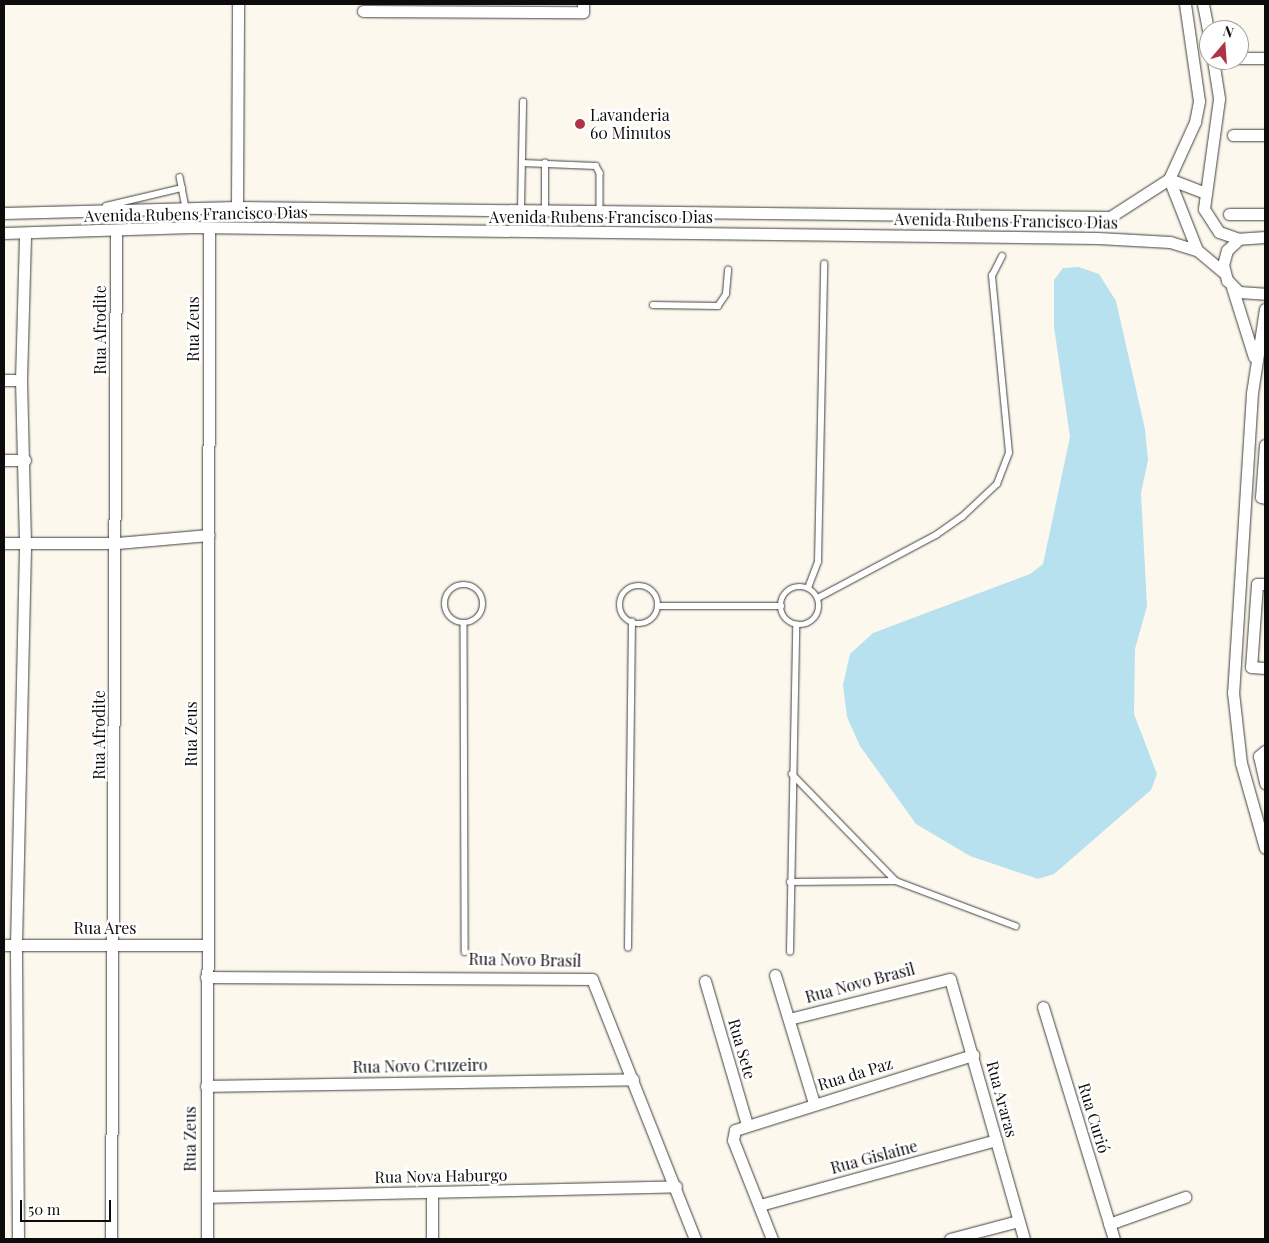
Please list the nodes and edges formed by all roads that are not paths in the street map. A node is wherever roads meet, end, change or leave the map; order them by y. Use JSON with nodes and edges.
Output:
{"nodes":[{"id":1,"x":238,"y":4,"type":"edge"},
{"id":2,"x":248,"y":4,"type":"edge"},
{"id":3,"x":583,"y":4,"type":"edge"},
{"id":4,"x":1185,"y":4,"type":"edge"},
{"id":5,"x":1203,"y":4,"type":"edge"},
{"id":6,"x":363,"y":11,"type":"dead end"},
{"id":7,"x":238,"y":19,"type":"junction"},
{"id":8,"x":1206,"y":20,"type":"edge"},
{"id":9,"x":1249,"y":58,"type":"edge"},
{"id":10,"x":1265,"y":58,"type":"edge"},
{"id":11,"x":1215,"y":70,"type":"edge"},
{"id":12,"x":1219,"y":98,"type":"junction"},
{"id":13,"x":1199,"y":101,"type":"junction"},
{"id":14,"x":523,"y":102,"type":"dead end"},
{"id":15,"x":1233,"y":135,"type":"dead end"},
{"id":16,"x":1265,"y":135,"type":"edge"},
{"id":17,"x":545,"y":162,"type":"junction"},
{"id":18,"x":522,"y":163,"type":"junction"},
{"id":19,"x":180,"y":177,"type":"dead end"},
{"id":20,"x":1169,"y":179,"type":"junction"},
{"id":21,"x":182,"y":188,"type":"junction"},
{"id":22,"x":1203,"y":192,"type":"junction"},
{"id":23,"x":237,"y":207,"type":"junction"},
{"id":24,"x":186,"y":208,"type":"junction"},
{"id":25,"x":521,"y":210,"type":"junction"},
{"id":26,"x":545,"y":210,"type":"junction"},
{"id":27,"x":600,"y":210,"type":"junction"},
{"id":28,"x":79,"y":212,"type":"junction"},
{"id":29,"x":4,"y":213,"type":"edge"},
{"id":30,"x":1229,"y":214,"type":"dead end"},
{"id":31,"x":1265,"y":214,"type":"edge"},
{"id":32,"x":209,"y":228,"type":"junction"},
{"id":33,"x":116,"y":230,"type":"junction"},
{"id":34,"x":4,"y":233,"type":"edge"},
{"id":35,"x":25,"y":233,"type":"junction"},
{"id":36,"x":1264,"y":236,"type":"edge"},
{"id":37,"x":1239,"y":238,"type":"junction"},
{"id":38,"x":1197,"y":250,"type":"junction"},
{"id":39,"x":1002,"y":256,"type":"dead end"},
{"id":40,"x":824,"y":264,"type":"dead end"},
{"id":41,"x":728,"y":270,"type":"dead end"},
{"id":42,"x":1224,"y":273,"type":"junction"},
{"id":43,"x":1232,"y":287,"type":"junction"},
{"id":44,"x":1265,"y":294,"type":"edge"},
{"id":45,"x":653,"y":305,"type":"dead end"},
{"id":46,"x":1265,"y":309,"type":"edge"},
{"id":47,"x":1255,"y":361,"type":"junction"},
{"id":48,"x":4,"y":380,"type":"edge"},
{"id":49,"x":20,"y":380,"type":"junction"},
{"id":50,"x":1265,"y":445,"type":"edge"},
{"id":51,"x":4,"y":460,"type":"edge"},
{"id":52,"x":25,"y":460,"type":"junction"},
{"id":53,"x":1265,"y":498,"type":"edge"},
{"id":54,"x":209,"y":535,"type":"junction"},
{"id":55,"x":4,"y":543,"type":"edge"},
{"id":56,"x":25,"y":543,"type":"junction"},
{"id":57,"x":117,"y":543,"type":"junction"},
{"id":58,"x":1265,"y":584,"type":"edge"},
{"id":59,"x":808,"y":588,"type":"junction"},
{"id":60,"x":818,"y":598,"type":"junction"},
{"id":61,"x":658,"y":606,"type":"junction"},
{"id":62,"x":781,"y":606,"type":"junction"},
{"id":63,"x":632,"y":622,"type":"junction"},
{"id":64,"x":464,"y":623,"type":"junction"},
{"id":65,"x":796,"y":625,"type":"junction"},
{"id":66,"x":1265,"y":668,"type":"edge"},
{"id":67,"x":1265,"y":751,"type":"edge"},
{"id":68,"x":792,"y":774,"type":"junction"},
{"id":69,"x":1265,"y":783,"type":"edge"},
{"id":70,"x":1265,"y":848,"type":"edge"},
{"id":71,"x":896,"y":881,"type":"junction"},
{"id":72,"x":790,"y":882,"type":"junction"},
{"id":73,"x":1016,"y":926,"type":"dead end"},
{"id":74,"x":114,"y":943,"type":"junction"},
{"id":75,"x":4,"y":945,"type":"edge"},
{"id":76,"x":16,"y":945,"type":"junction"},
{"id":77,"x":205,"y":945,"type":"junction"},
{"id":78,"x":628,"y":948,"type":"dead end"},
{"id":79,"x":465,"y":952,"type":"dead end"},
{"id":80,"x":790,"y":952,"type":"dead end"},
{"id":81,"x":775,"y":975,"type":"dead end"},
{"id":82,"x":206,"y":978,"type":"junction"},
{"id":83,"x":939,"y":979,"type":"joint"},
{"id":84,"x":705,"y":981,"type":"dead end"},
{"id":85,"x":1043,"y":1007,"type":"dead end"},
{"id":86,"x":789,"y":1019,"type":"junction"},
{"id":87,"x":973,"y":1055,"type":"junction"},
{"id":88,"x":633,"y":1079,"type":"junction"},
{"id":89,"x":206,"y":1086,"type":"junction"},
{"id":90,"x":814,"y":1103,"type":"junction"},
{"id":91,"x":747,"y":1125,"type":"junction"},
{"id":92,"x":996,"y":1140,"type":"junction"},
{"id":93,"x":676,"y":1186,"type":"junction"},
{"id":94,"x":432,"y":1192,"type":"junction"},
{"id":95,"x":207,"y":1196,"type":"junction"},
{"id":96,"x":1185,"y":1197,"type":"dead end"},
{"id":97,"x":760,"y":1205,"type":"junction"},
{"id":98,"x":1018,"y":1221,"type":"junction"},
{"id":99,"x":1109,"y":1224,"type":"junction"},
{"id":100,"x":18,"y":1239,"type":"edge"},
{"id":101,"x":111,"y":1239,"type":"edge"},
{"id":102,"x":207,"y":1239,"type":"edge"},
{"id":103,"x":432,"y":1239,"type":"edge"},
{"id":104,"x":695,"y":1239,"type":"edge"},
{"id":105,"x":772,"y":1239,"type":"edge"},
{"id":106,"x":950,"y":1239,"type":"edge"},
{"id":107,"x":1024,"y":1239,"type":"edge"},
{"id":108,"x":1114,"y":1239,"type":"edge"}],
"edges":[{"from":1,"to":7,"type":"street"},
{"from":2,"to":7,"type":"street"},
{"from":3,"to":6,"type":"street"},
{"from":4,"to":13,"type":"street"},
{"from":5,"to":8,"type":"street"},
{"from":7,"to":23,"type":"street"},
{"from":9,"to":10,"type":"street"},
{"from":11,"to":12,"type":"street"},
{"from":12,"to":13,"type":"street"},
{"from":12,"to":22,"type":"street"},
{"from":13,"to":20,"type":"street"},
{"from":14,"to":18,"type":"lane"},
{"from":15,"to":16,"type":"street"},
{"from":17,"to":18,"type":"lane"},
{"from":17,"to":26,"type":"lane"},
{"from":17,"to":27,"type":"lane"},
{"from":18,"to":25,"type":"lane"},
{"from":19,"to":21,"type":"lane"},
{"from":20,"to":22,"type":"street"},
{"from":20,"to":27,"type":"street","name":"Avenida Rubens Francisco Dias"},
{"from":20,"to":38,"type":"street","name":"Avenida Rubens Francisco Dias"},
{"from":21,"to":24,"type":"lane"},
{"from":21,"to":28,"type":"lane"},
{"from":22,"to":37,"type":"street"},
{"from":23,"to":24,"type":"street","name":"Avenida Rubens Francisco Dias"},
{"from":23,"to":25,"type":"street","name":"Avenida Rubens Francisco Dias"},
{"from":24,"to":28,"type":"street","name":"Avenida Rubens Francisco Dias"},
{"from":25,"to":26,"type":"street","name":"Avenida Rubens Francisco Dias"},
{"from":26,"to":27,"type":"street","name":"Avenida Rubens Francisco Dias"},
{"from":28,"to":29,"type":"street","name":"Avenida Rubens Francisco Dias"},
{"from":30,"to":31,"type":"street"},
{"from":32,"to":33,"type":"street","name":"Avenida Rubens Francisco Dias"},
{"from":32,"to":38,"type":"street","name":"Avenida Rubens Francisco Dias"},
{"from":32,"to":54,"type":"street","name":"Rua Zeus"},
{"from":33,"to":35,"type":"street","name":"Avenida Rubens Francisco Dias"},
{"from":33,"to":57,"type":"street","name":"Rua Afrodite"},
{"from":34,"to":35,"type":"street","name":"Avenida Rubens Francisco Dias"},
{"from":35,"to":49,"type":"street"},
{"from":36,"to":37,"type":"street"},
{"from":37,"to":42,"type":"street"},
{"from":38,"to":42,"type":"street","name":"Avenida Rubens Francisco Dias"},
{"from":39,"to":60,"type":"lane"},
{"from":40,"to":59,"type":"lane"},
{"from":41,"to":45,"type":"lane"},
{"from":42,"to":43,"type":"street","name":"Avenida Rubens Francisco Dias"},
{"from":43,"to":44,"type":"street"},
{"from":43,"to":47,"type":"street","name":"Avenida Rubens Francisco Dias"},
{"from":46,"to":47,"type":"street"},
{"from":47,"to":70,"type":"street"},
{"from":48,"to":49,"type":"street"},
{"from":49,"to":52,"type":"street"},
{"from":50,"to":53,"type":"street"},
{"from":51,"to":52,"type":"street"},
{"from":52,"to":56,"type":"street"},
{"from":54,"to":57,"type":"street"},
{"from":54,"to":77,"type":"street","name":"Rua Zeus"},
{"from":55,"to":56,"type":"street"},
{"from":56,"to":57,"type":"street"},
{"from":56,"to":76,"type":"street"},
{"from":57,"to":74,"type":"street","name":"Rua Afrodite"},
{"from":58,"to":66,"type":"street"},
{"from":59,"to":60,"type":"lane"},
{"from":59,"to":62,"type":"lane"},
{"from":60,"to":65,"type":"lane"},
{"from":61,"to":62,"type":"lane"},
{"from":61,"to":63,"type":"lane"},
{"from":61,"to":63,"type":"lane"},
{"from":62,"to":65,"type":"lane"},
{"from":63,"to":78,"type":"lane"},
{"from":64,"to":64,"type":"lane"},
{"from":64,"to":79,"type":"lane"},
{"from":65,"to":68,"type":"lane"},
{"from":67,"to":69,"type":"street"},
{"from":68,"to":71,"type":"lane"},
{"from":68,"to":72,"type":"lane"},
{"from":71,"to":72,"type":"lane"},
{"from":71,"to":73,"type":"lane"},
{"from":72,"to":80,"type":"lane"},
{"from":74,"to":76,"type":"street","name":"Rua Ares"},
{"from":74,"to":77,"type":"street","name":"Rua Ares"},
{"from":74,"to":101,"type":"street","name":"Rua Afrodite"},
{"from":75,"to":76,"type":"street","name":"Rua Ares"},
{"from":76,"to":100,"type":"street"},
{"from":77,"to":82,"type":"street","name":"Rua Zeus"},
{"from":81,"to":86,"type":"street"},
{"from":82,"to":88,"type":"street","name":"Rua Novo Brasíl"},
{"from":82,"to":89,"type":"street","name":"Rua Zeus"},
{"from":83,"to":86,"type":"street","name":"Rua Novo Brasil"},
{"from":83,"to":87,"type":"street","name":"Rua Araras"},
{"from":84,"to":91,"type":"street","name":"Rua Sete"},
{"from":85,"to":99,"type":"street","name":"Rua Curió"},
{"from":86,"to":90,"type":"street"},
{"from":87,"to":90,"type":"street","name":"Rua da Paz"},
{"from":87,"to":92,"type":"street","name":"Rua Araras"},
{"from":88,"to":89,"type":"street","name":"Rua Novo Cruzeiro"},
{"from":88,"to":93,"type":"street","name":"Rua Novo Brasíl"},
{"from":89,"to":95,"type":"street","name":"Rua Zeus"},
{"from":90,"to":91,"type":"street","name":"Rua da Paz"},
{"from":91,"to":97,"type":"street"},
{"from":92,"to":97,"type":"street","name":"Rua Gislaine"},
{"from":92,"to":98,"type":"street","name":"Rua Araras"},
{"from":93,"to":94,"type":"street","name":"Rua Nova Haburgo"},
{"from":93,"to":104,"type":"street","name":"Rua Novo Brasíl"},
{"from":94,"to":95,"type":"street","name":"Rua Nova Haburgo"},
{"from":94,"to":103,"type":"street"},
{"from":95,"to":102,"type":"street","name":"Rua Zeus"},
{"from":96,"to":99,"type":"street"},
{"from":97,"to":105,"type":"street"},
{"from":98,"to":106,"type":"street"},
{"from":98,"to":107,"type":"street","name":"Rua Araras"},
{"from":99,"to":108,"type":"street","name":"Rua Curió"}]}
